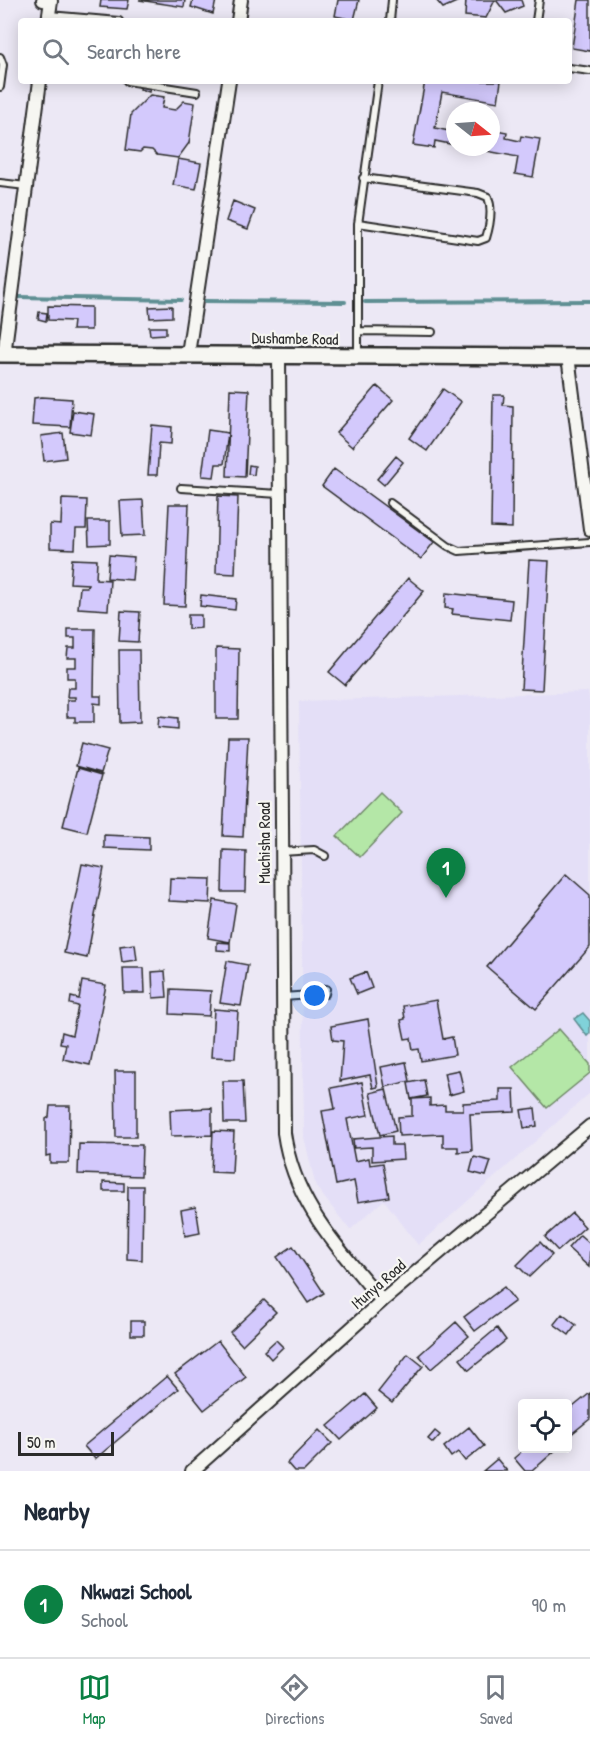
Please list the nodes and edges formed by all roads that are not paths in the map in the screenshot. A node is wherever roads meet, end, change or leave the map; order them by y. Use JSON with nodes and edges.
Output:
{"nodes":[{"id":1,"x":48,"y":0,"type":"edge"},
{"id":2,"x":241,"y":0,"type":"edge"},
{"id":3,"x":392,"y":0,"type":"edge"},
{"id":4,"x":539,"y":0,"type":"edge"},
{"id":5,"x":48,"y":18,"type":"edge"},
{"id":6,"x":238,"y":18,"type":"edge"},
{"id":7,"x":390,"y":18,"type":"edge"},
{"id":8,"x":536,"y":18,"type":"edge"},
{"id":9,"x":0,"y":57,"type":"edge"},
{"id":10,"x":572,"y":69,"type":"edge"},
{"id":11,"x":590,"y":72,"type":"edge"},
{"id":12,"x":40,"y":84,"type":"edge"},
{"id":13,"x":146,"y":84,"type":"edge"},
{"id":14,"x":229,"y":84,"type":"edge"},
{"id":15,"x":378,"y":84,"type":"edge"},
{"id":16,"x":0,"y":87,"type":"edge"},
{"id":17,"x":197,"y":92,"type":"dead end"},
{"id":18,"x":363,"y":178,"type":"junction"},
{"id":19,"x":0,"y":183,"type":"edge"},
{"id":20,"x":27,"y":186,"type":"junction"},
{"id":21,"x":358,"y":223,"type":"junction"},
{"id":22,"x":358,"y":331,"type":"junction"},
{"id":23,"x":432,"y":332,"type":"dead end"},
{"id":24,"x":2,"y":354,"type":"edge"},
{"id":25,"x":188,"y":354,"type":"junction"},
{"id":26,"x":279,"y":355,"type":"junction"},
{"id":27,"x":568,"y":356,"type":"junction"},
{"id":28,"x":358,"y":357,"type":"junction"},
{"id":29,"x":590,"y":357,"type":"edge"},
{"id":30,"x":181,"y":489,"type":"dead end"},
{"id":31,"x":279,"y":494,"type":"junction"},
{"id":32,"x":390,"y":502,"type":"dead end"},
{"id":33,"x":590,"y":529,"type":"edge"},
{"id":34,"x":590,"y":542,"type":"edge"},
{"id":35,"x":281,"y":852,"type":"junction"},
{"id":36,"x":325,"y":856,"type":"dead end"},
{"id":37,"x":326,"y":989,"type":"dead end"},
{"id":38,"x":282,"y":997,"type":"junction"},
{"id":39,"x":590,"y":1126,"type":"edge"},
{"id":40,"x":382,"y":1301,"type":"junction"},
{"id":41,"x":192,"y":1471,"type":"edge"}],
"edges":[{"from":1,"to":5,"type":"street"},
{"from":2,"to":6,"type":"street"},
{"from":3,"to":7,"type":"lane"},
{"from":4,"to":8,"type":"lane"},
{"from":9,"to":16,"type":"lane"},
{"from":10,"to":11,"type":"lane"},
{"from":12,"to":20,"type":"street"},
{"from":13,"to":17,"type":"lane"},
{"from":14,"to":25,"type":"street"},
{"from":15,"to":18,"type":"lane"},
{"from":18,"to":21,"type":"lane"},
{"from":18,"to":21,"type":"lane"},
{"from":19,"to":20,"type":"lane"},
{"from":20,"to":24,"type":"street"},
{"from":21,"to":22,"type":"lane"},
{"from":22,"to":23,"type":"lane"},
{"from":22,"to":28,"type":"lane"},
{"from":24,"to":25,"type":"street","name":"Dushambe Road"},
{"from":25,"to":26,"type":"street","name":"Dushambe Road"},
{"from":26,"to":28,"type":"street","name":"Dushambe Road"},
{"from":26,"to":31,"type":"street","name":"Muchisha Road"},
{"from":27,"to":28,"type":"street","name":"Dushambe Road"},
{"from":27,"to":29,"type":"street","name":"Dushambe Road"},
{"from":27,"to":33,"type":"street"},
{"from":30,"to":31,"type":"lane"},
{"from":31,"to":35,"type":"street","name":"Muchisha Road"},
{"from":32,"to":34,"type":"lane"},
{"from":35,"to":36,"type":"lane"},
{"from":35,"to":38,"type":"street","name":"Muchisha Road"},
{"from":37,"to":38,"type":"lane"},
{"from":38,"to":40,"type":"street","name":"Muchisha Road"},
{"from":39,"to":40,"type":"street","name":"Itunya Road"},
{"from":40,"to":41,"type":"street","name":"Itunya Road"}]}
